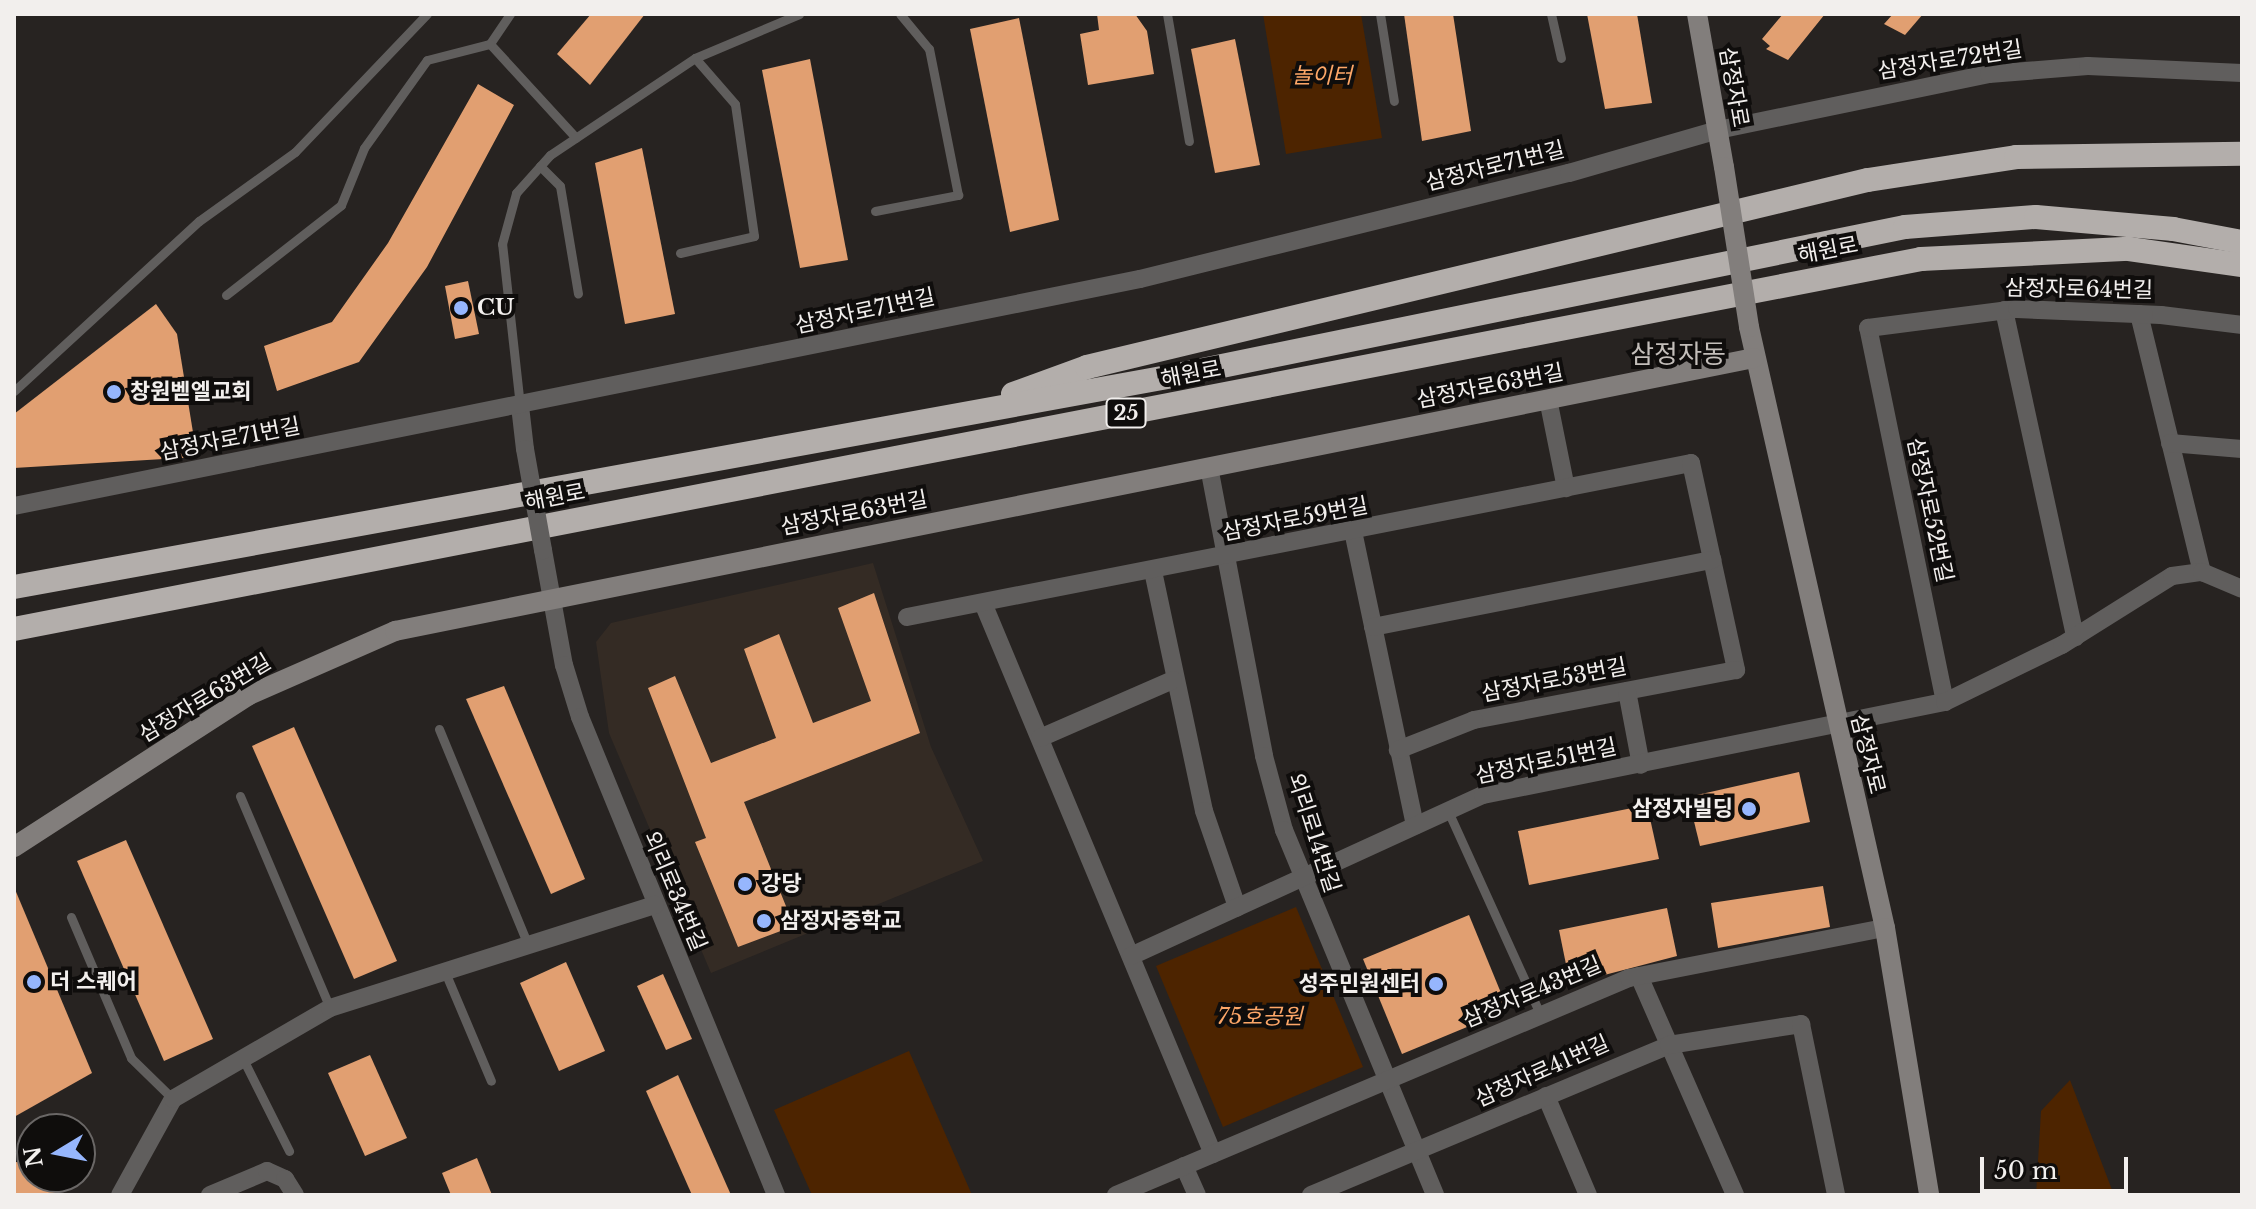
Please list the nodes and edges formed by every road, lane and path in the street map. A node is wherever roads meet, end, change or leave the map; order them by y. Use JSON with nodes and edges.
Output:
{"nodes":[{"id":1,"x":427,"y":14,"type":"edge"},
{"id":2,"x":510,"y":14,"type":"edge"},
{"id":3,"x":799,"y":14,"type":"edge"},
{"id":4,"x":900,"y":14,"type":"edge"},
{"id":5,"x":1167,"y":14,"type":"edge"},
{"id":6,"x":1380,"y":14,"type":"edge"},
{"id":7,"x":1551,"y":14,"type":"edge"},
{"id":8,"x":1697,"y":14,"type":"edge"},
{"id":9,"x":490,"y":44,"type":"junction"},
{"id":10,"x":695,"y":58,"type":"junction"},
{"id":11,"x":1561,"y":58,"type":"dead end"},
{"id":12,"x":2242,"y":73,"type":"edge"},
{"id":13,"x":1394,"y":101,"type":"dead end"},
{"id":14,"x":1718,"y":130,"type":"junction"},
{"id":15,"x":576,"y":138,"type":"junction"},
{"id":16,"x":1189,"y":141,"type":"dead end"},
{"id":17,"x":2242,"y":154,"type":"edge"},
{"id":18,"x":540,"y":166,"type":"junction"},
{"id":19,"x":875,"y":211,"type":"dead end"},
{"id":20,"x":2242,"y":242,"type":"edge"},
{"id":21,"x":680,"y":253,"type":"dead end"},
{"id":22,"x":2242,"y":265,"type":"edge"},
{"id":23,"x":578,"y":294,"type":"dead end"},
{"id":24,"x":226,"y":295,"type":"dead end"},
{"id":25,"x":2004,"y":310,"type":"junction"},
{"id":26,"x":2139,"y":314,"type":"junction"},
{"id":27,"x":2242,"y":325,"type":"edge"},
{"id":28,"x":1868,"y":328,"type":"joint"},
{"id":29,"x":1754,"y":358,"type":"junction"},
{"id":30,"x":14,"y":391,"type":"edge"},
{"id":31,"x":1548,"y":399,"type":"junction"},
{"id":32,"x":520,"y":406,"type":"junction"},
{"id":33,"x":951,"y":416,"type":"junction"},
{"id":34,"x":2170,"y":443,"type":"junction"},
{"id":35,"x":2242,"y":449,"type":"edge"},
{"id":36,"x":1691,"y":463,"type":"joint"},
{"id":37,"x":1209,"y":467,"type":"junction"},
{"id":38,"x":1566,"y":488,"type":"junction"},
{"id":39,"x":14,"y":506,"type":"edge"},
{"id":40,"x":1353,"y":531,"type":"junction"},
{"id":41,"x":1226,"y":557,"type":"junction"},
{"id":42,"x":1712,"y":560,"type":"junction"},
{"id":43,"x":1153,"y":571,"type":"junction"},
{"id":44,"x":2202,"y":572,"type":"junction"},
{"id":45,"x":14,"y":587,"type":"edge"},
{"id":46,"x":2242,"y":589,"type":"edge"},
{"id":47,"x":552,"y":598,"type":"junction"},
{"id":48,"x":983,"y":603,"type":"junction"},
{"id":49,"x":907,"y":617,"type":"dead end"},
{"id":50,"x":1373,"y":627,"type":"junction"},
{"id":51,"x":14,"y":629,"type":"edge"},
{"id":52,"x":2075,"y":637,"type":"junction"},
{"id":53,"x":1173,"y":680,"type":"junction"},
{"id":54,"x":1627,"y":691,"type":"junction"},
{"id":55,"x":1945,"y":702,"type":"junction"},
{"id":56,"x":1836,"y":725,"type":"junction"},
{"id":57,"x":439,"y":729,"type":"dead end"},
{"id":58,"x":1040,"y":738,"type":"junction"},
{"id":59,"x":1398,"y":750,"type":"junction"},
{"id":60,"x":1641,"y":765,"type":"junction"},
{"id":61,"x":240,"y":796,"type":"dead end"},
{"id":62,"x":1448,"y":811,"type":"junction"},
{"id":63,"x":1415,"y":826,"type":"junction"},
{"id":64,"x":14,"y":847,"type":"edge"},
{"id":65,"x":1301,"y":878,"type":"junction"},
{"id":66,"x":655,"y":905,"type":"junction"},
{"id":67,"x":1237,"y":907,"type":"junction"},
{"id":68,"x":71,"y":917,"type":"dead end"},
{"id":69,"x":1885,"y":928,"type":"junction"},
{"id":70,"x":528,"y":945,"type":"junction"},
{"id":71,"x":1131,"y":956,"type":"junction"},
{"id":72,"x":445,"y":972,"type":"junction"},
{"id":73,"x":1639,"y":976,"type":"junction"},
{"id":74,"x":330,"y":1008,"type":"junction"},
{"id":75,"x":1540,"y":1014,"type":"junction"},
{"id":76,"x":1669,"y":1045,"type":"junction"},
{"id":77,"x":243,"y":1059,"type":"junction"},
{"id":78,"x":491,"y":1081,"type":"dead end"},
{"id":79,"x":1385,"y":1081,"type":"junction"},
{"id":80,"x":1546,"y":1096,"type":"junction"},
{"id":81,"x":173,"y":1099,"type":"junction"},
{"id":82,"x":289,"y":1151,"type":"dead end"},
{"id":83,"x":1416,"y":1152,"type":"junction"},
{"id":84,"x":1213,"y":1154,"type":"junction"},
{"id":85,"x":1184,"y":1166,"type":"junction"},
{"id":86,"x":1342,"y":1189,"type":"edge"},
{"id":87,"x":123,"y":1191,"type":"edge"},
{"id":88,"x":144,"y":1195,"type":"edge"},
{"id":89,"x":210,"y":1195,"type":"edge"},
{"id":90,"x":295,"y":1195,"type":"edge"},
{"id":91,"x":776,"y":1195,"type":"edge"},
{"id":92,"x":1116,"y":1195,"type":"edge"},
{"id":93,"x":1197,"y":1195,"type":"edge"},
{"id":94,"x":1311,"y":1195,"type":"edge"},
{"id":95,"x":1435,"y":1195,"type":"edge"},
{"id":96,"x":1588,"y":1195,"type":"edge"},
{"id":97,"x":1735,"y":1195,"type":"edge"},
{"id":98,"x":1836,"y":1195,"type":"edge"},
{"id":99,"x":1929,"y":1195,"type":"edge"}],
"edges":[{"from":1,"to":30,"type":"lane"},
{"from":2,"to":9,"type":"lane"},
{"from":3,"to":10,"type":"lane"},
{"from":4,"to":19,"type":"lane"},
{"from":5,"to":16,"type":"lane"},
{"from":6,"to":13,"type":"lane"},
{"from":7,"to":11,"type":"lane"},
{"from":8,"to":14,"type":"street","name":"삼정자로"},
{"from":9,"to":15,"type":"lane"},
{"from":9,"to":24,"type":"lane"},
{"from":10,"to":15,"type":"lane"},
{"from":10,"to":21,"type":"lane"},
{"from":12,"to":14,"type":"street","name":"삼정자로72번길"},
{"from":14,"to":29,"type":"street","name":"삼정자로","bridge":true},
{"from":14,"to":32,"type":"street","name":"삼정자로71번길"},
{"from":15,"to":18,"type":"lane"},
{"from":17,"to":33,"type":"highway"},
{"from":18,"to":23,"type":"lane"},
{"from":18,"to":32,"type":"lane"},
{"from":20,"to":33,"type":"highway","name":"해원로","number":"25"},
{"from":22,"to":51,"type":"highway","name":"해원로","number":"25"},
{"from":25,"to":26,"type":"street","name":"삼정자로64번길"},
{"from":25,"to":28,"type":"street","name":"삼정자로64번길"},
{"from":25,"to":52,"type":"street"},
{"from":26,"to":27,"type":"street","name":"삼정자로64번길"},
{"from":26,"to":34,"type":"street"},
{"from":28,"to":55,"type":"street","name":"삼정자로52번길"},
{"from":29,"to":31,"type":"street","name":"삼정자로63번길"},
{"from":29,"to":56,"type":"street","name":"삼정자로"},
{"from":31,"to":37,"type":"street","name":"삼정자로63번길"},
{"from":31,"to":38,"type":"street"},
{"from":32,"to":39,"type":"street","name":"삼정자로71번길"},
{"from":32,"to":47,"type":"street","name":"외리로34번길","bridge":true},
{"from":33,"to":45,"type":"highway","name":"해원로","number":"25"},
{"from":34,"to":35,"type":"street"},
{"from":34,"to":44,"type":"street"},
{"from":36,"to":38,"type":"street","name":"삼정자로59번길"},
{"from":36,"to":42,"type":"street","name":"삼정자로53번길"},
{"from":37,"to":41,"type":"street","name":"외리로14번길"},
{"from":37,"to":47,"type":"street","name":"삼정자로63번길"},
{"from":38,"to":40,"type":"street","name":"삼정자로59번길"},
{"from":40,"to":41,"type":"street","name":"삼정자로59번길"},
{"from":40,"to":50,"type":"street"},
{"from":41,"to":43,"type":"street","name":"삼정자로59번길"},
{"from":41,"to":65,"type":"street","name":"외리로14번길"},
{"from":42,"to":50,"type":"street"},
{"from":42,"to":54,"type":"street","name":"삼정자로53번길"},
{"from":43,"to":48,"type":"street","name":"삼정자로59번길"},
{"from":43,"to":53,"type":"street"},
{"from":44,"to":46,"type":"street"},
{"from":44,"to":52,"type":"street"},
{"from":47,"to":64,"type":"street","name":"삼정자로63번길"},
{"from":47,"to":66,"type":"street","name":"외리로34번길"},
{"from":48,"to":49,"type":"street","name":"삼정자로59번길"},
{"from":48,"to":58,"type":"street"},
{"from":50,"to":59,"type":"street"},
{"from":52,"to":55,"type":"street"},
{"from":53,"to":58,"type":"street"},
{"from":53,"to":67,"type":"street"},
{"from":54,"to":59,"type":"street","name":"삼정자로53번길"},
{"from":54,"to":60,"type":"street"},
{"from":55,"to":56,"type":"street"},
{"from":56,"to":60,"type":"street","name":"삼정자로51번길"},
{"from":56,"to":69,"type":"street","name":"삼정자로"},
{"from":57,"to":70,"type":"lane"},
{"from":58,"to":71,"type":"street"},
{"from":59,"to":63,"type":"street"},
{"from":60,"to":62,"type":"street","name":"삼정자로51번길"},
{"from":61,"to":74,"type":"lane"},
{"from":62,"to":63,"type":"street","name":"삼정자로51번길"},
{"from":62,"to":75,"type":"lane"},
{"from":63,"to":65,"type":"street","name":"삼정자로51번길"},
{"from":65,"to":67,"type":"street","name":"삼정자로51번길"},
{"from":65,"to":79,"type":"street","name":"외리로14번길"},
{"from":66,"to":70,"type":"street"},
{"from":66,"to":91,"type":"street","name":"외리로34번길"},
{"from":67,"to":71,"type":"street","name":"삼정자로51번길"},
{"from":68,"to":81,"type":"lane"},
{"from":69,"to":73,"type":"street","name":"삼정자로43번길"},
{"from":69,"to":99,"type":"street","name":"삼정자로"},
{"from":70,"to":72,"type":"street"},
{"from":71,"to":84,"type":"street"},
{"from":72,"to":74,"type":"street"},
{"from":72,"to":78,"type":"lane"},
{"from":73,"to":75,"type":"street","name":"삼정자로43번길"},
{"from":73,"to":76,"type":"street"},
{"from":74,"to":77,"type":"street"},
{"from":75,"to":79,"type":"street","name":"삼정자로43번길"},
{"from":76,"to":80,"type":"street","name":"삼정자로41번길"},
{"from":76,"to":97,"type":"street"},
{"from":76,"to":98,"type":"street","name":"삼정자로41번길"},
{"from":77,"to":81,"type":"street"},
{"from":77,"to":82,"type":"lane"},
{"from":79,"to":83,"type":"street","name":"외리로14번길"},
{"from":79,"to":84,"type":"street","name":"삼정자로43번길"},
{"from":80,"to":83,"type":"street","name":"삼정자로41번길"},
{"from":80,"to":96,"type":"street"},
{"from":81,"to":87,"type":"street"},
{"from":83,"to":86,"type":"street","name":"삼정자로41번길"},
{"from":83,"to":95,"type":"street","name":"외리로14번길"},
{"from":84,"to":85,"type":"street","name":"삼정자로43번길"},
{"from":85,"to":92,"type":"street","name":"삼정자로43번길"},
{"from":85,"to":93,"type":"street"},
{"from":86,"to":94,"type":"street","name":"삼정자로41번길"},
{"from":87,"to":88,"type":"street"},
{"from":89,"to":90,"type":"street"}]}
